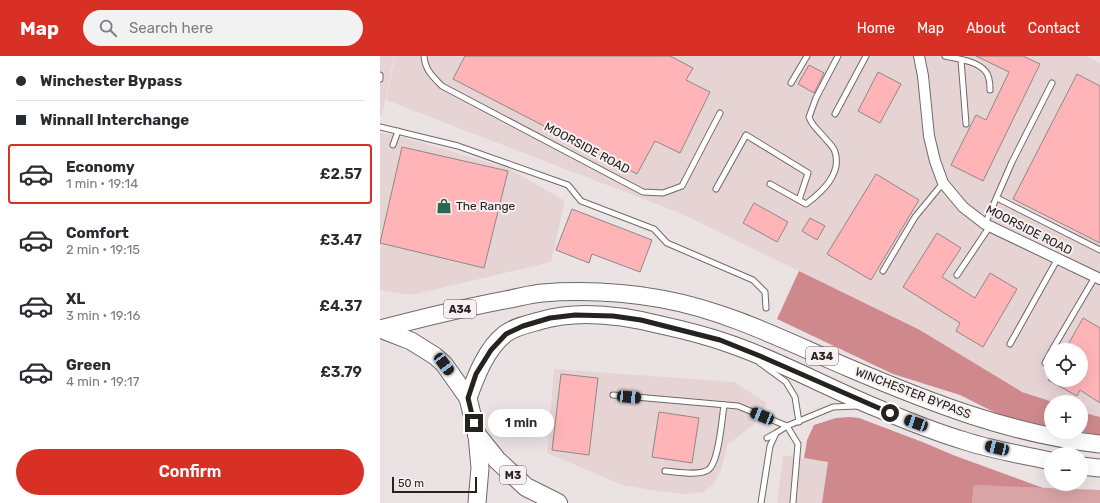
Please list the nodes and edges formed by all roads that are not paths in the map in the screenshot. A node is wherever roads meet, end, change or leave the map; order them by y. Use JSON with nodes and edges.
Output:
{"nodes":[{"id":1,"x":424,"y":56,"type":"edge"},
{"id":2,"x":807,"y":56,"type":"edge"},
{"id":3,"x":838,"y":56,"type":"edge"},
{"id":4,"x":866,"y":56,"type":"edge"},
{"id":5,"x":919,"y":56,"type":"edge"},
{"id":6,"x":945,"y":56,"type":"edge"},
{"id":7,"x":961,"y":60,"type":"junction"},
{"id":8,"x":380,"y":75,"type":"edge"},
{"id":9,"x":380,"y":78,"type":"edge"},
{"id":10,"x":791,"y":82,"type":"dead end"},
{"id":11,"x":1052,"y":83,"type":"dead end"},
{"id":12,"x":990,"y":90,"type":"dead end"},
{"id":13,"x":720,"y":113,"type":"dead end"},
{"id":14,"x":835,"y":114,"type":"dead end"},
{"id":15,"x":966,"y":124,"type":"dead end"},
{"id":16,"x":380,"y":127,"type":"edge"},
{"id":17,"x":398,"y":131,"type":"junction"},
{"id":18,"x":393,"y":145,"type":"dead end"},
{"id":19,"x":943,"y":183,"type":"junction"},
{"id":20,"x":770,"y":184,"type":"dead end"},
{"id":21,"x":716,"y":189,"type":"dead end"},
{"id":22,"x":997,"y":198,"type":"junction"},
{"id":23,"x":799,"y":200,"type":"junction"},
{"id":24,"x":988,"y":225,"type":"junction"},
{"id":25,"x":1100,"y":250,"type":"edge"},
{"id":26,"x":1057,"y":260,"type":"junction"},
{"id":27,"x":883,"y":271,"type":"dead end"},
{"id":28,"x":957,"y":275,"type":"dead end"},
{"id":29,"x":1097,"y":278,"type":"edge"},
{"id":30,"x":766,"y":308,"type":"dead end"},
{"id":31,"x":380,"y":329,"type":"edge"},
{"id":32,"x":1056,"y":343,"type":"edge"},
{"id":33,"x":731,"y":344,"type":"junction"},
{"id":34,"x":1010,"y":344,"type":"dead end"},
{"id":35,"x":613,"y":395,"type":"dead end"},
{"id":36,"x":468,"y":398,"type":"junction"},
{"id":37,"x":724,"y":405,"type":"junction"},
{"id":38,"x":876,"y":408,"type":"junction"},
{"id":39,"x":799,"y":422,"type":"junction"},
{"id":40,"x":787,"y":426,"type":"junction"},
{"id":41,"x":776,"y":434,"type":"junction"},
{"id":42,"x":477,"y":436,"type":"junction"},
{"id":43,"x":767,"y":438,"type":"dead end"},
{"id":44,"x":1100,"y":444,"type":"edge"},
{"id":45,"x":1044,"y":459,"type":"edge"},
{"id":46,"x":1088,"y":467,"type":"edge"},
{"id":47,"x":1100,"y":468,"type":"edge"},
{"id":48,"x":665,"y":471,"type":"dead end"},
{"id":49,"x":793,"y":502,"type":"edge"},
{"id":50,"x":477,"y":503,"type":"edge"},
{"id":51,"x":558,"y":503,"type":"edge"},
{"id":52,"x":761,"y":503,"type":"edge"}],
"edges":[{"from":1,"to":13,"type":"lane","name":"MOORSIDE ROAD"},
{"from":2,"to":10,"type":"lane"},
{"from":3,"to":23,"type":"lane"},
{"from":4,"to":14,"type":"lane"},
{"from":5,"to":19,"type":"street","name":"MOORSIDE ROAD"},
{"from":6,"to":7,"type":"lane"},
{"from":7,"to":12,"type":"lane"},
{"from":7,"to":15,"type":"lane"},
{"from":8,"to":9,"type":"lane"},
{"from":11,"to":22,"type":"lane"},
{"from":16,"to":17,"type":"lane"},
{"from":17,"to":18,"type":"lane"},
{"from":17,"to":30,"type":"lane"},
{"from":19,"to":24,"type":"street","name":"MOORSIDE ROAD"},
{"from":19,"to":27,"type":"lane"},
{"from":20,"to":23,"type":"lane"},
{"from":21,"to":23,"type":"lane"},
{"from":22,"to":24,"type":"lane"},
{"from":22,"to":25,"type":"lane"},
{"from":24,"to":26,"type":"street","name":"MOORSIDE ROAD"},
{"from":24,"to":28,"type":"lane"},
{"from":26,"to":29,"type":"street","name":"MOORSIDE ROAD"},
{"from":26,"to":34,"type":"lane"},
{"from":29,"to":32,"type":"lane"},
{"from":31,"to":36,"type":"highway"},
{"from":31,"to":44,"type":"highway","name":"WINCHESTER BYPASS","number":"A34"},
{"from":33,"to":36,"type":"highway","number":"A34"},
{"from":33,"to":38,"type":"highway","number":"A34"},
{"from":33,"to":39,"type":"lane"},
{"from":35,"to":37,"type":"lane"},
{"from":36,"to":42,"type":"highway"},
{"from":37,"to":40,"type":"lane"},
{"from":37,"to":48,"type":"lane"},
{"from":38,"to":39,"type":"lane"},
{"from":38,"to":45,"type":"highway","number":"A34"},
{"from":39,"to":40,"type":"lane"},
{"from":40,"to":41,"type":"lane"},
{"from":40,"to":49,"type":"lane"},
{"from":41,"to":43,"type":"lane"},
{"from":41,"to":52,"type":"lane"},
{"from":42,"to":50,"type":"highway"},
{"from":42,"to":51,"type":"highway","number":"M3"},
{"from":46,"to":47,"type":"highway"}]}
